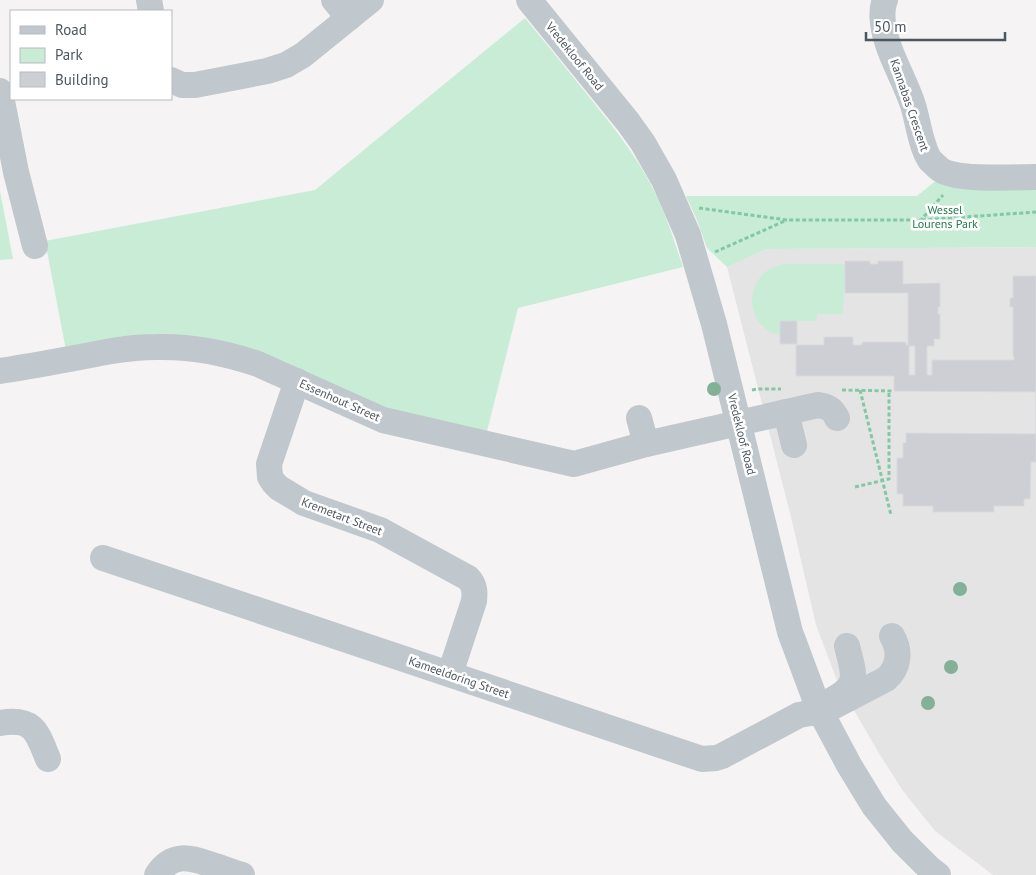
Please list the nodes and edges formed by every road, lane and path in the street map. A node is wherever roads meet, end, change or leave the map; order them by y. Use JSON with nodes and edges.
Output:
{"nodes":[{"id":1,"x":371,"y":0,"type":"edge"},
{"id":2,"x":529,"y":0,"type":"edge"},
{"id":3,"x":885,"y":0,"type":"edge"},
{"id":4,"x":342,"y":9,"type":"edge"},
{"id":5,"x":172,"y":80,"type":"edge"},
{"id":6,"x":0,"y":91,"type":"edge"},
{"id":7,"x":960,"y":176,"type":"junction"},
{"id":8,"x":1036,"y":177,"type":"edge"},
{"id":9,"x":676,"y":205,"type":"junction"},
{"id":10,"x":1036,"y":212,"type":"edge"},
{"id":11,"x":788,"y":220,"type":"junction"},
{"id":12,"x":921,"y":220,"type":"junction"},
{"id":13,"x":35,"y":246,"type":"dead end"},
{"id":14,"x":696,"y":261,"type":"junction"},
{"id":15,"x":0,"y":372,"type":"edge"},
{"id":16,"x":297,"y":381,"type":"junction"},
{"id":17,"x":860,"y":390,"type":"dead end"},
{"id":18,"x":889,"y":391,"type":"dead end"},
{"id":19,"x":786,"y":412,"type":"junction"},
{"id":20,"x":639,"y":418,"type":"dead end"},
{"id":21,"x":837,"y":418,"type":"dead end"},
{"id":22,"x":738,"y":422,"type":"junction"},
{"id":23,"x":646,"y":444,"type":"junction"},
{"id":24,"x":794,"y":445,"type":"dead end"},
{"id":25,"x":882,"y":481,"type":"junction"},
{"id":26,"x":855,"y":487,"type":"dead end"},
{"id":27,"x":891,"y":515,"type":"dead end"},
{"id":28,"x":103,"y":558,"type":"dead end"},
{"id":29,"x":450,"y":674,"type":"junction"},
{"id":30,"x":816,"y":711,"type":"junction"},
{"id":31,"x":0,"y":723,"type":"edge"},
{"id":32,"x":48,"y":759,"type":"dead end"},
{"id":33,"x":162,"y":869,"type":"edge"},
{"id":34,"x":242,"y":875,"type":"edge"},
{"id":35,"x":938,"y":875,"type":"edge"}],
"edges":[{"from":1,"to":4,"type":"street"},
{"from":2,"to":9,"type":"street","name":"Vredekloof Road"},
{"from":3,"to":7,"type":"street","name":"Kannabas Crescent"},
{"from":4,"to":5,"type":"street"},
{"from":6,"to":13,"type":"street"},
{"from":7,"to":8,"type":"street","name":"Kannabas Crescent"},
{"from":7,"to":12,"type":"path"},
{"from":9,"to":11,"type":"path"},
{"from":9,"to":14,"type":"street","name":"Vredekloof Road"},
{"from":10,"to":12,"type":"path"},
{"from":11,"to":12,"type":"path"},
{"from":11,"to":14,"type":"path"},
{"from":14,"to":22,"type":"street","name":"Vredekloof Road"},
{"from":15,"to":16,"type":"street","name":"Essenhout Street"},
{"from":16,"to":23,"type":"street","name":"Essenhout Street"},
{"from":16,"to":29,"type":"street","name":"Kremetart Street"},
{"from":17,"to":25,"type":"path"},
{"from":18,"to":25,"type":"path"},
{"from":19,"to":21,"type":"street","name":"Essenhout Street"},
{"from":19,"to":22,"type":"street","name":"Essenhout Street"},
{"from":19,"to":24,"type":"street"},
{"from":20,"to":23,"type":"street"},
{"from":22,"to":23,"type":"street","name":"Essenhout Street"},
{"from":22,"to":30,"type":"street","name":"Vredekloof Road"},
{"from":25,"to":26,"type":"path"},
{"from":25,"to":27,"type":"path"},
{"from":28,"to":29,"type":"street","name":"Kameeldoring Street"},
{"from":29,"to":30,"type":"street","name":"Kameeldoring Street"},
{"from":30,"to":30,"type":"street"},
{"from":30,"to":35,"type":"street","name":"Vredekloof Road"},
{"from":31,"to":32,"type":"street"},
{"from":33,"to":34,"type":"street"}]}
